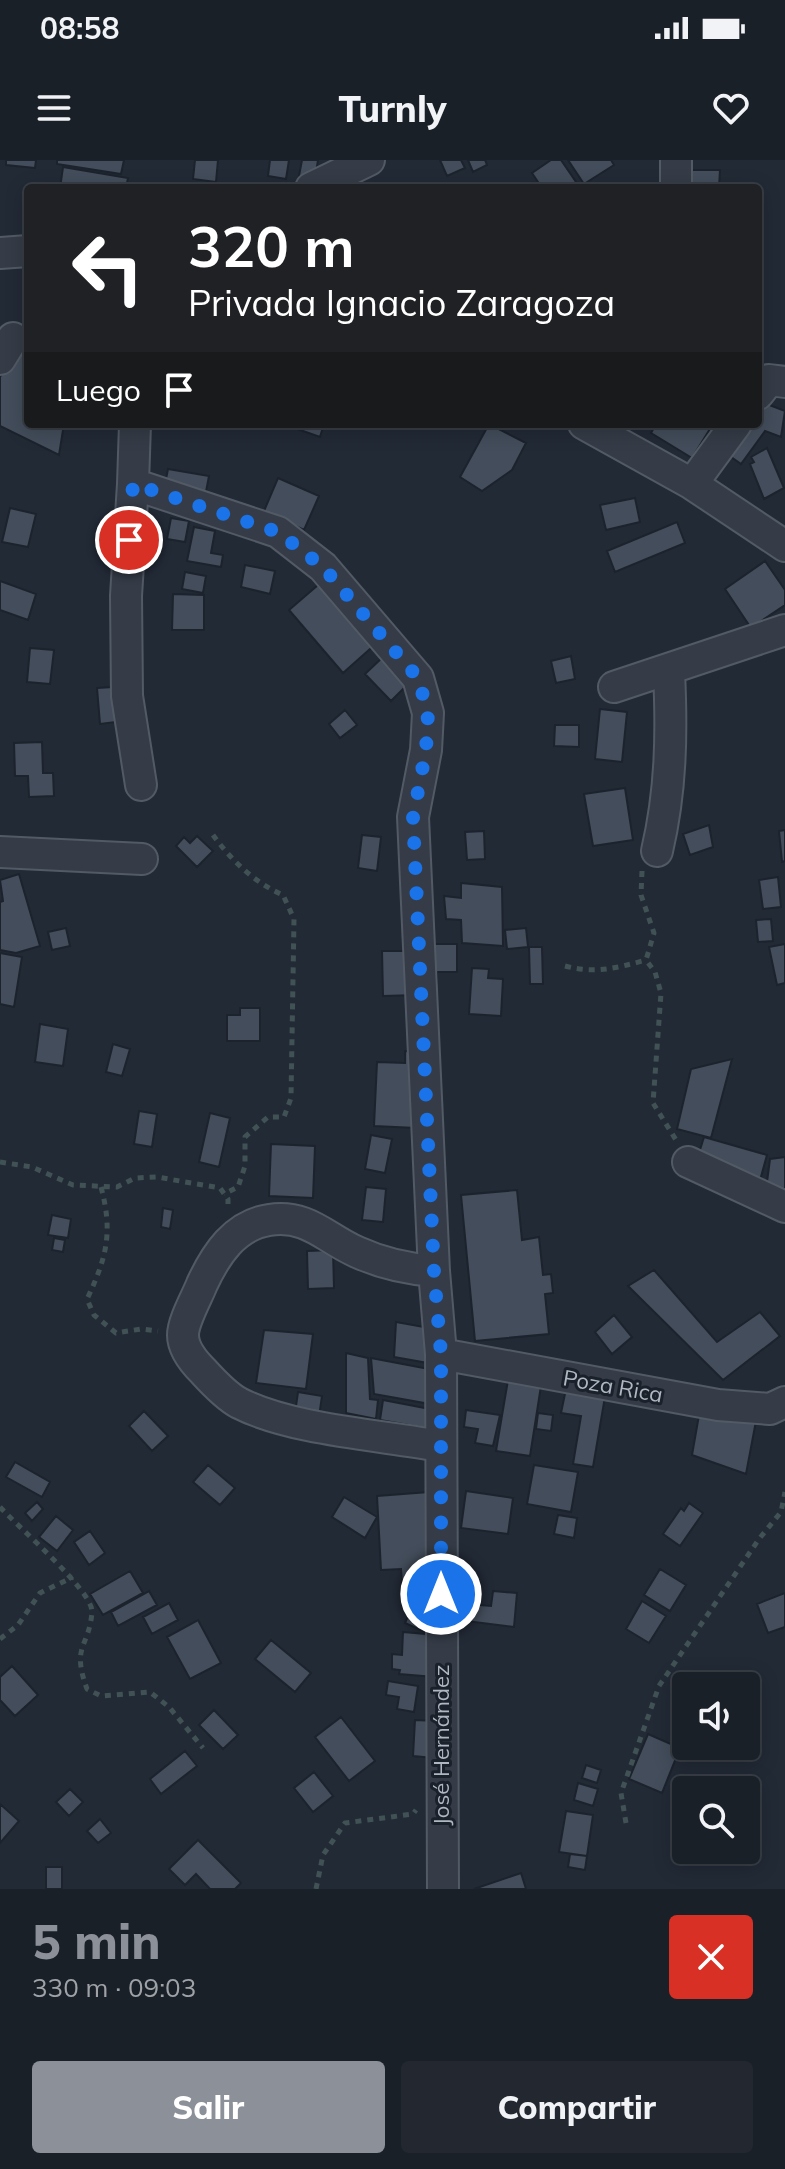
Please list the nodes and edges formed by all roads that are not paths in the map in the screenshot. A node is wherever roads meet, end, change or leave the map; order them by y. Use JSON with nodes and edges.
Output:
{"nodes":[{"id":1,"x":369,"y":160,"type":"edge"},
{"id":2,"x":676,"y":160,"type":"edge"},
{"id":3,"x":319,"y":184,"type":"edge"},
{"id":4,"x":676,"y":184,"type":"edge"},
{"id":5,"x":24,"y":251,"type":"edge"},
{"id":6,"x":0,"y":253,"type":"edge"},
{"id":7,"x":135,"y":428,"type":"edge"},
{"id":8,"x":591,"y":428,"type":"edge"},
{"id":9,"x":733,"y":428,"type":"edge"},
{"id":10,"x":133,"y":484,"type":"junction"},
{"id":11,"x":692,"y":484,"type":"junction"},
{"id":12,"x":785,"y":546,"type":"edge"},
{"id":13,"x":785,"y":630,"type":"edge"},
{"id":14,"x":669,"y":672,"type":"junction"},
{"id":15,"x":614,"y":687,"type":"dead end"},
{"id":16,"x":141,"y":785,"type":"dead end"},
{"id":17,"x":0,"y":852,"type":"edge"},
{"id":18,"x":649,"y":857,"type":"road end"},
{"id":19,"x":142,"y":859,"type":"dead end"},
{"id":20,"x":688,"y":1162,"type":"road end"},
{"id":21,"x":785,"y":1207,"type":"edge"},
{"id":22,"x":434,"y":1271,"type":"junction"},
{"id":23,"x":441,"y":1354,"type":"junction"},
{"id":24,"x":785,"y":1402,"type":"edge"},
{"id":25,"x":440,"y":1446,"type":"junction"},
{"id":26,"x":443,"y":1889,"type":"edge"}],
"edges":[{"from":1,"to":3,"type":"street"},
{"from":2,"to":4,"type":"street"},
{"from":5,"to":6,"type":"street"},
{"from":7,"to":10,"type":"street"},
{"from":8,"to":11,"type":"street"},
{"from":9,"to":11,"type":"street"},
{"from":10,"to":16,"type":"street"},
{"from":10,"to":22,"type":"street","name":"José Hernández"},
{"from":11,"to":12,"type":"street"},
{"from":13,"to":14,"type":"street"},
{"from":14,"to":15,"type":"street"},
{"from":14,"to":18,"type":"street"},
{"from":17,"to":19,"type":"street"},
{"from":20,"to":21,"type":"street"},
{"from":22,"to":23,"type":"street","name":"José Hernández"},
{"from":22,"to":25,"type":"street"},
{"from":23,"to":24,"type":"street","name":"Poza Rica"},
{"from":23,"to":25,"type":"street","name":"José Hernández"},
{"from":25,"to":26,"type":"street","name":"José Hernández"}]}
